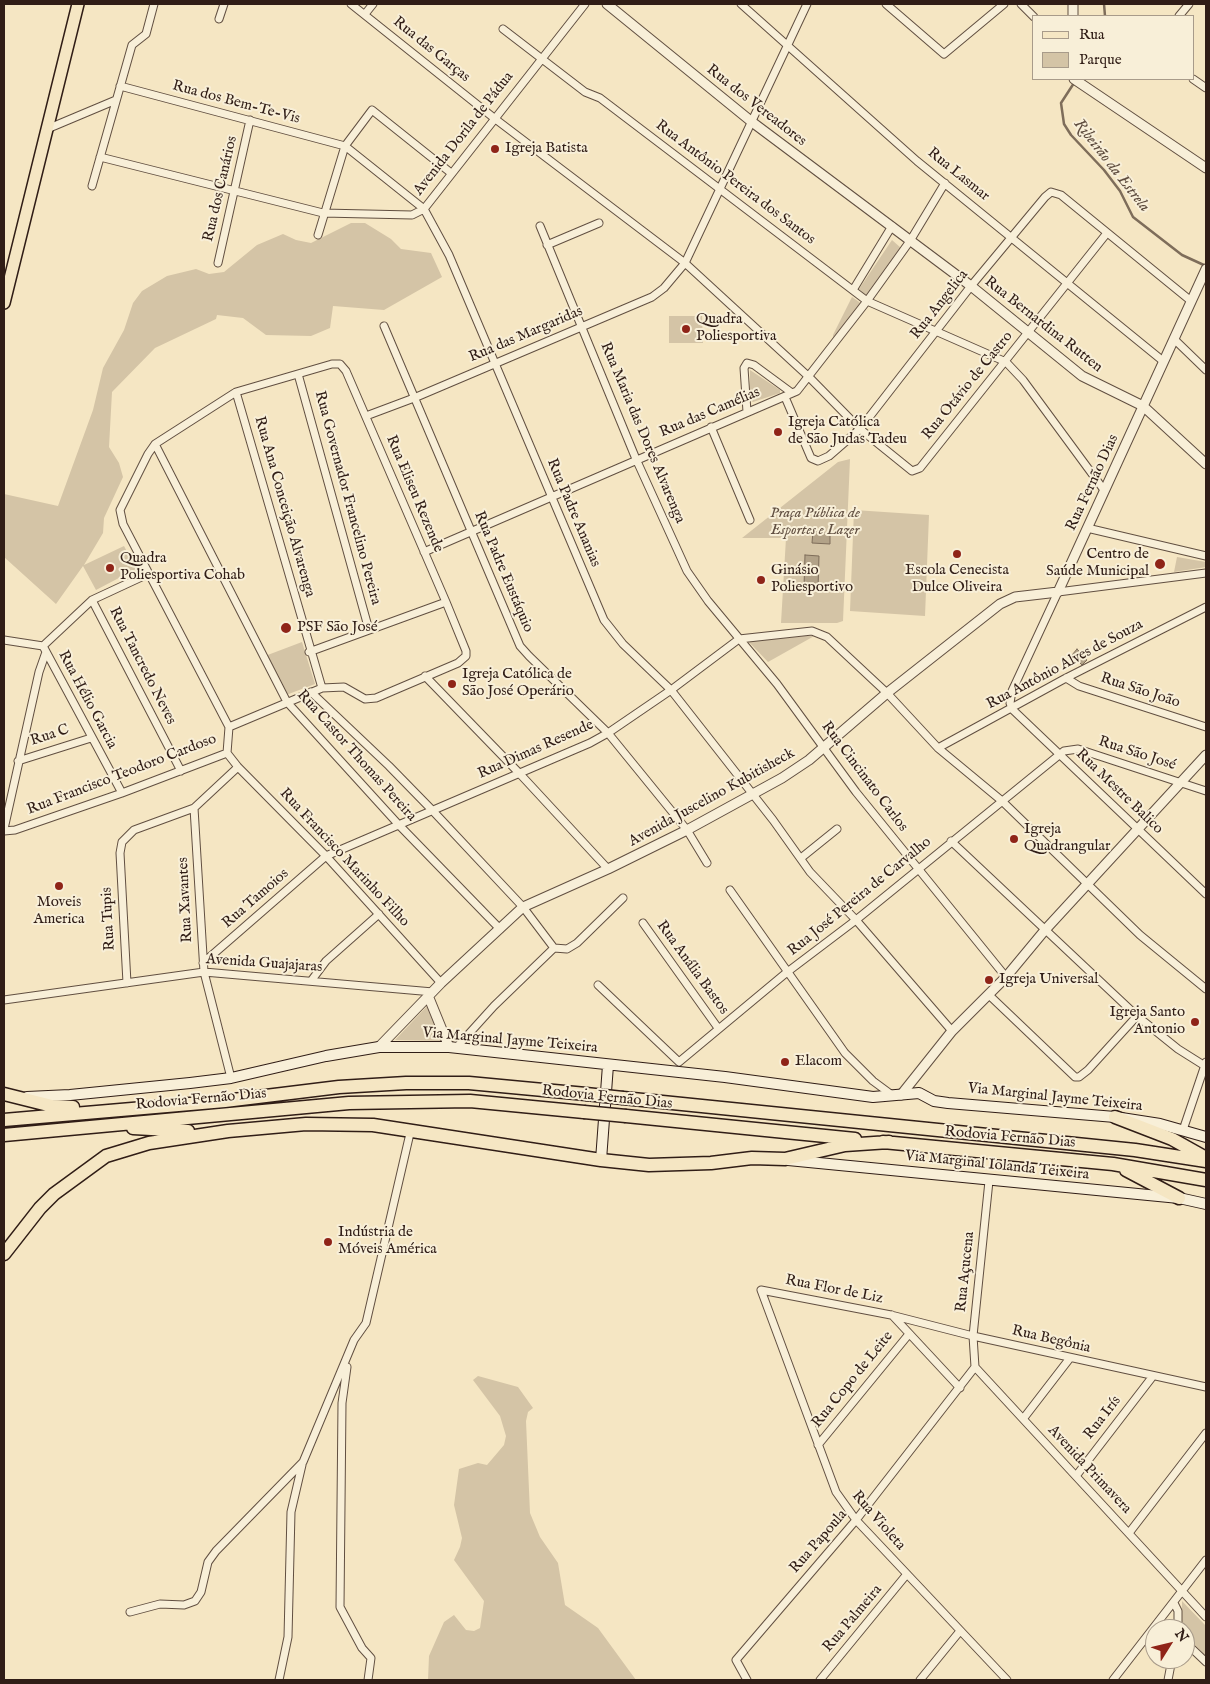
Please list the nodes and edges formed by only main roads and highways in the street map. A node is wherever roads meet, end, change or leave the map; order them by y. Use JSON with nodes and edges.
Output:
{"nodes":[{"id":1,"x":78,"y":4,"type":"edge"},
{"id":2,"x":4,"y":303,"type":"edge"},
{"id":3,"x":608,"y":1065,"type":"junction"},
{"id":4,"x":10,"y":1096,"type":"edge"},
{"id":5,"x":113,"y":1110,"type":"junction"},
{"id":6,"x":1115,"y":1117,"type":"junction"},
{"id":7,"x":4,"y":1120,"type":"edge"},
{"id":8,"x":109,"y":1124,"type":"junction"},
{"id":9,"x":228,"y":1131,"type":"junction"},
{"id":10,"x":4,"y":1135,"type":"edge"},
{"id":11,"x":1206,"y":1137,"type":"edge"},
{"id":12,"x":889,"y":1142,"type":"junction"},
{"id":13,"x":1206,"y":1158,"type":"edge"},
{"id":14,"x":785,"y":1159,"type":"junction"},
{"id":15,"x":601,"y":1160,"type":"junction"},
{"id":16,"x":1206,"y":1161,"type":"edge"},
{"id":17,"x":1112,"y":1164,"type":"junction"},
{"id":18,"x":1206,"y":1180,"type":"edge"},
{"id":19,"x":1179,"y":1198,"type":"junction"},
{"id":20,"x":1206,"y":1204,"type":"edge"},
{"id":21,"x":4,"y":1254,"type":"edge"}],
"edges":[{"from":1,"to":2,"type":"main road"},
{"from":3,"to":4,"type":"main road","name":"Via Marginal Jayme Teixeira"},
{"from":3,"to":6,"type":"main road","name":"Via Marginal Jayme Teixeira"},
{"from":3,"to":15,"type":"main road"},
{"from":4,"to":5,"type":"highway"},
{"from":5,"to":7,"type":"highway","name":"Rodovia Fernão Dias"},
{"from":5,"to":16,"type":"highway","name":"Rodovia Fernão Dias","bridge":true},
{"from":6,"to":11,"type":"main road","name":"Via Marginal Jayme Teixeira"},
{"from":6,"to":13,"type":"highway"},
{"from":8,"to":9,"type":"highway"},
{"from":8,"to":10,"type":"highway","name":"Rodovia Fernão Dias"},
{"from":8,"to":12,"type":"highway","name":"Rodovia Fernão Dias","bridge":true},
{"from":9,"to":15,"type":"highway"},
{"from":9,"to":21,"type":"highway"},
{"from":12,"to":14,"type":"highway"},
{"from":12,"to":17,"type":"highway","name":"Rodovia Fernão Dias"},
{"from":14,"to":15,"type":"highway"},
{"from":14,"to":19,"type":"main road","name":"Via Marginal Iolanda Teixeira"},
{"from":17,"to":18,"type":"highway","name":"Rodovia Fernão Dias"},
{"from":17,"to":19,"type":"highway"},
{"from":19,"to":20,"type":"main road","name":"Via Marginal Iolanda Teixeira"}]}
